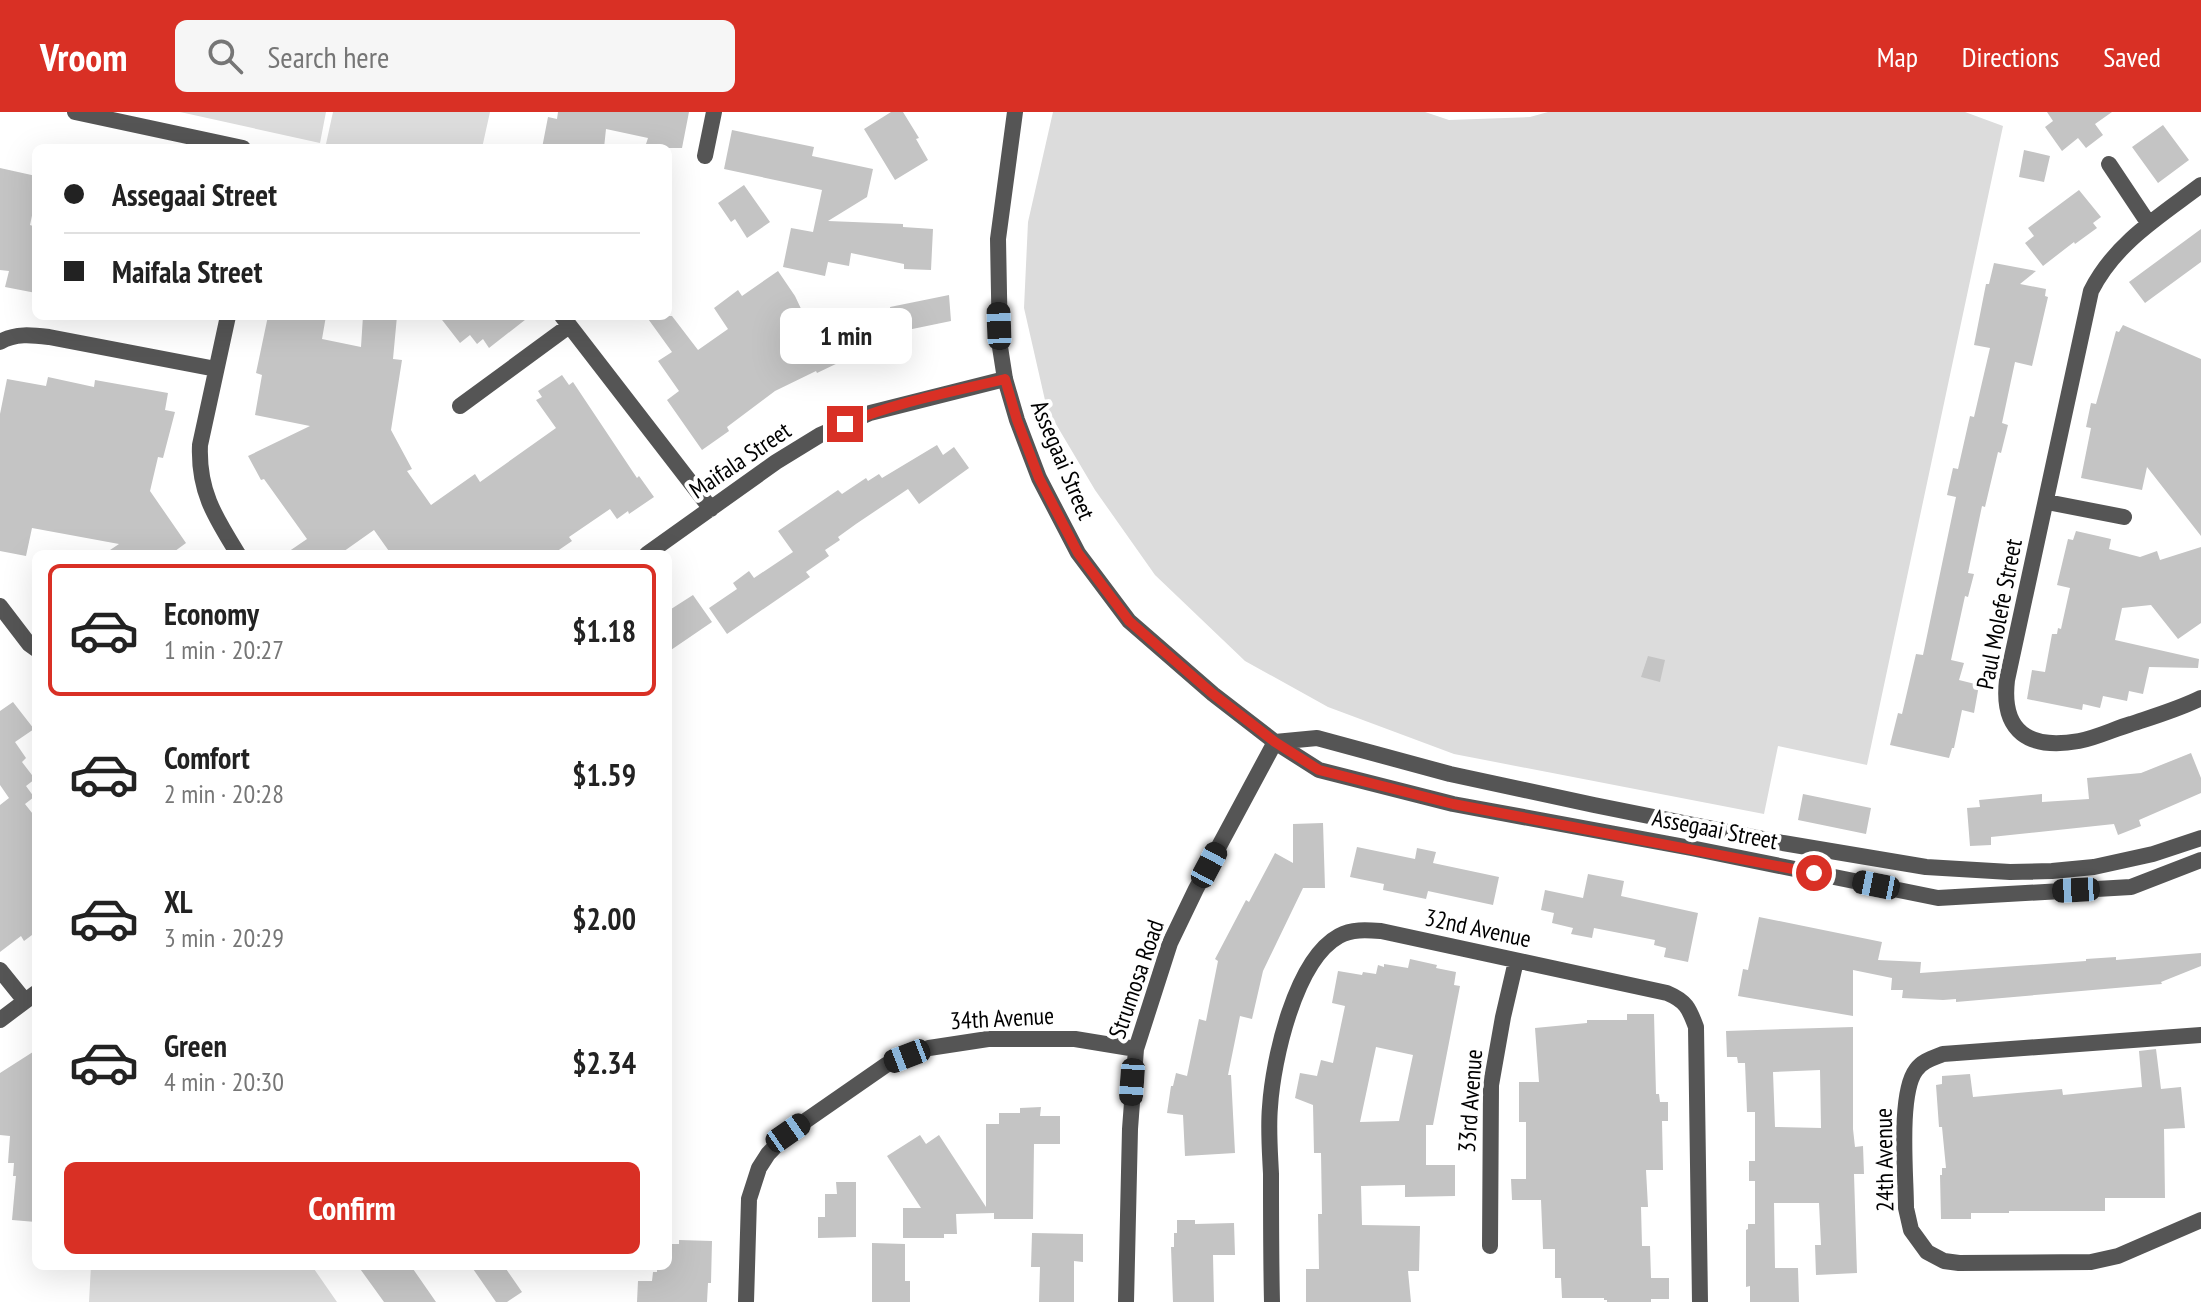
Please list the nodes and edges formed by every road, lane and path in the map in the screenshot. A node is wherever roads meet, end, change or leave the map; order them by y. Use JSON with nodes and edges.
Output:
{"nodes":[{"id":1,"x":75,"y":112,"type":"edge"},
{"id":2,"x":714,"y":112,"type":"edge"},
{"id":3,"x":1015,"y":112,"type":"edge"},
{"id":4,"x":224,"y":144,"type":"edge"},
{"id":5,"x":705,"y":156,"type":"dead end"},
{"id":6,"x":2109,"y":164,"type":"dead end"},
{"id":7,"x":2201,"y":185,"type":"edge"},
{"id":8,"x":2149,"y":224,"type":"junction"},
{"id":9,"x":227,"y":320,"type":"edge"},
{"id":10,"x":565,"y":321,"type":"edge"},
{"id":11,"x":0,"y":342,"type":"edge"},
{"id":12,"x":216,"y":369,"type":"junction"},
{"id":13,"x":1005,"y":379,"type":"junction"},
{"id":14,"x":460,"y":406,"type":"dead end"},
{"id":15,"x":2047,"y":502,"type":"junction"},
{"id":16,"x":711,"y":509,"type":"junction"},
{"id":17,"x":2124,"y":517,"type":"dead end"},
{"id":18,"x":236,"y":550,"type":"edge"},
{"id":19,"x":653,"y":550,"type":"edge"},
{"id":20,"x":0,"y":606,"type":"edge"},
{"id":21,"x":32,"y":646,"type":"edge"},
{"id":22,"x":2201,"y":698,"type":"edge"},
{"id":23,"x":1275,"y":742,"type":"junction"},
{"id":24,"x":2201,"y":838,"type":"edge"},
{"id":25,"x":2201,"y":860,"type":"edge"},
{"id":26,"x":1516,"y":961,"type":"junction"},
{"id":27,"x":0,"y":970,"type":"edge"},
{"id":28,"x":30,"y":997,"type":"edge"},
{"id":29,"x":0,"y":1020,"type":"edge"},
{"id":30,"x":2201,"y":1035,"type":"edge"},
{"id":31,"x":1136,"y":1049,"type":"junction"},
{"id":32,"x":2201,"y":1220,"type":"edge"},
{"id":33,"x":1490,"y":1246,"type":"dead end"},
{"id":34,"x":746,"y":1302,"type":"edge"},
{"id":35,"x":1126,"y":1302,"type":"edge"},
{"id":36,"x":1272,"y":1302,"type":"edge"},
{"id":37,"x":1700,"y":1302,"type":"edge"}],
"edges":[{"from":1,"to":4,"type":"street"},
{"from":2,"to":5,"type":"street"},
{"from":3,"to":13,"type":"street","name":"Assegaai Street"},
{"from":6,"to":8,"type":"street"},
{"from":7,"to":8,"type":"street","name":"Paul Molefe Street"},
{"from":8,"to":15,"type":"street","name":"Paul Molefe Street"},
{"from":9,"to":12,"type":"street"},
{"from":10,"to":14,"type":"street"},
{"from":10,"to":16,"type":"street"},
{"from":11,"to":12,"type":"street"},
{"from":12,"to":18,"type":"street"},
{"from":13,"to":16,"type":"street","name":"Maifala Street"},
{"from":13,"to":23,"type":"street","name":"Assegaai Street"},
{"from":15,"to":17,"type":"street"},
{"from":15,"to":22,"type":"street","name":"Paul Molefe Street"},
{"from":16,"to":19,"type":"street","name":"Maifala Street"},
{"from":20,"to":21,"type":"street"},
{"from":23,"to":24,"type":"street","name":"Assegaai Street"},
{"from":23,"to":25,"type":"street","name":"Assegaai Street"},
{"from":23,"to":31,"type":"street","name":"Strumosa Road"},
{"from":26,"to":33,"type":"street","name":"33rd Avenue"},
{"from":26,"to":36,"type":"street","name":"32nd Avenue"},
{"from":26,"to":37,"type":"street","name":"32nd Avenue"},
{"from":27,"to":28,"type":"street"},
{"from":28,"to":29,"type":"street"},
{"from":30,"to":32,"type":"street","name":"24th Avenue"},
{"from":31,"to":34,"type":"street","name":"34th Avenue"},
{"from":31,"to":35,"type":"street","name":"Strumosa Road"}]}
